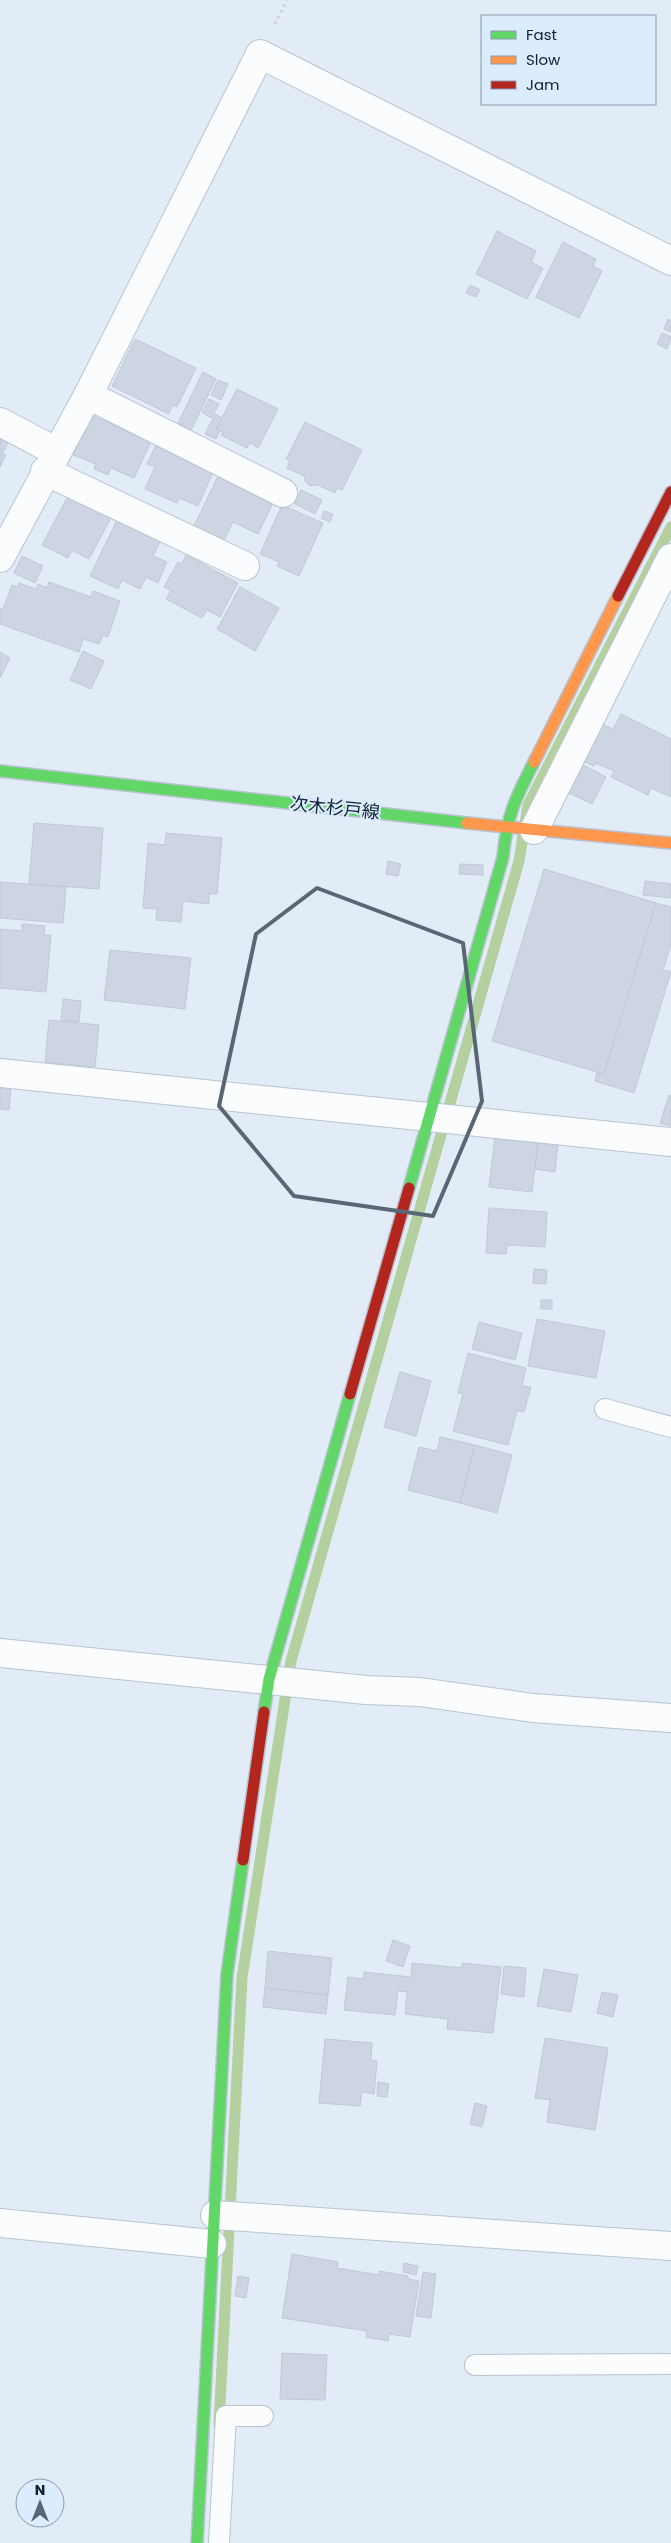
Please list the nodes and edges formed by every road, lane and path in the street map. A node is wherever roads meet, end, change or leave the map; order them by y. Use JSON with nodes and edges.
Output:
{"nodes":[{"id":1,"x":671,"y":261,"type":"edge"},
{"id":2,"x":88,"y":395,"type":"junction"},
{"id":3,"x":0,"y":422,"type":"edge"},
{"id":4,"x":51,"y":462,"type":"junction"},
{"id":5,"x":671,"y":492,"type":"edge"},
{"id":6,"x":284,"y":493,"type":"dead end"},
{"id":7,"x":0,"y":558,"type":"edge"},
{"id":8,"x":671,"y":558,"type":"edge"},
{"id":9,"x":245,"y":566,"type":"dead end"},
{"id":10,"x":0,"y":771,"type":"edge"},
{"id":11,"x":506,"y":828,"type":"junction"},
{"id":12,"x":534,"y":830,"type":"junction"},
{"id":13,"x":671,"y":843,"type":"edge"},
{"id":14,"x":0,"y":1073,"type":"edge"},
{"id":15,"x":428,"y":1116,"type":"junction"},
{"id":16,"x":671,"y":1142,"type":"edge"},
{"id":17,"x":605,"y":1409,"type":"dead end"},
{"id":18,"x":671,"y":1427,"type":"edge"},
{"id":19,"x":0,"y":1653,"type":"edge"},
{"id":20,"x":269,"y":1679,"type":"junction"},
{"id":21,"x":671,"y":1718,"type":"edge"},
{"id":22,"x":215,"y":2215,"type":"junction"},
{"id":23,"x":0,"y":2223,"type":"edge"},
{"id":24,"x":212,"y":2244,"type":"junction"},
{"id":25,"x":671,"y":2246,"type":"edge"},
{"id":26,"x":671,"y":2364,"type":"edge"},
{"id":27,"x":474,"y":2365,"type":"dead end"},
{"id":28,"x":263,"y":2416,"type":"dead end"},
{"id":29,"x":197,"y":2543,"type":"edge"},
{"id":30,"x":219,"y":2543,"type":"edge"}],
"edges":[{"from":1,"to":2,"type":"street"},
{"from":2,"to":4,"type":"street"},
{"from":2,"to":6,"type":"street"},
{"from":3,"to":4,"type":"street"},
{"from":4,"to":7,"type":"street"},
{"from":4,"to":9,"type":"street"},
{"from":5,"to":11,"type":"street"},
{"from":8,"to":12,"type":"street"},
{"from":10,"to":11,"type":"street","name":"次木杉戸線"},
{"from":11,"to":12,"type":"street","name":"次木杉戸線"},
{"from":11,"to":15,"type":"street"},
{"from":12,"to":13,"type":"street","name":"次木杉戸線"},
{"from":14,"to":15,"type":"street"},
{"from":15,"to":16,"type":"street"},
{"from":15,"to":20,"type":"street"},
{"from":17,"to":18,"type":"lane"},
{"from":19,"to":20,"type":"street"},
{"from":20,"to":21,"type":"street"},
{"from":20,"to":22,"type":"street"},
{"from":22,"to":24,"type":"street"},
{"from":22,"to":25,"type":"street"},
{"from":23,"to":24,"type":"street"},
{"from":24,"to":29,"type":"street"},
{"from":26,"to":27,"type":"lane"},
{"from":28,"to":30,"type":"lane"}]}
